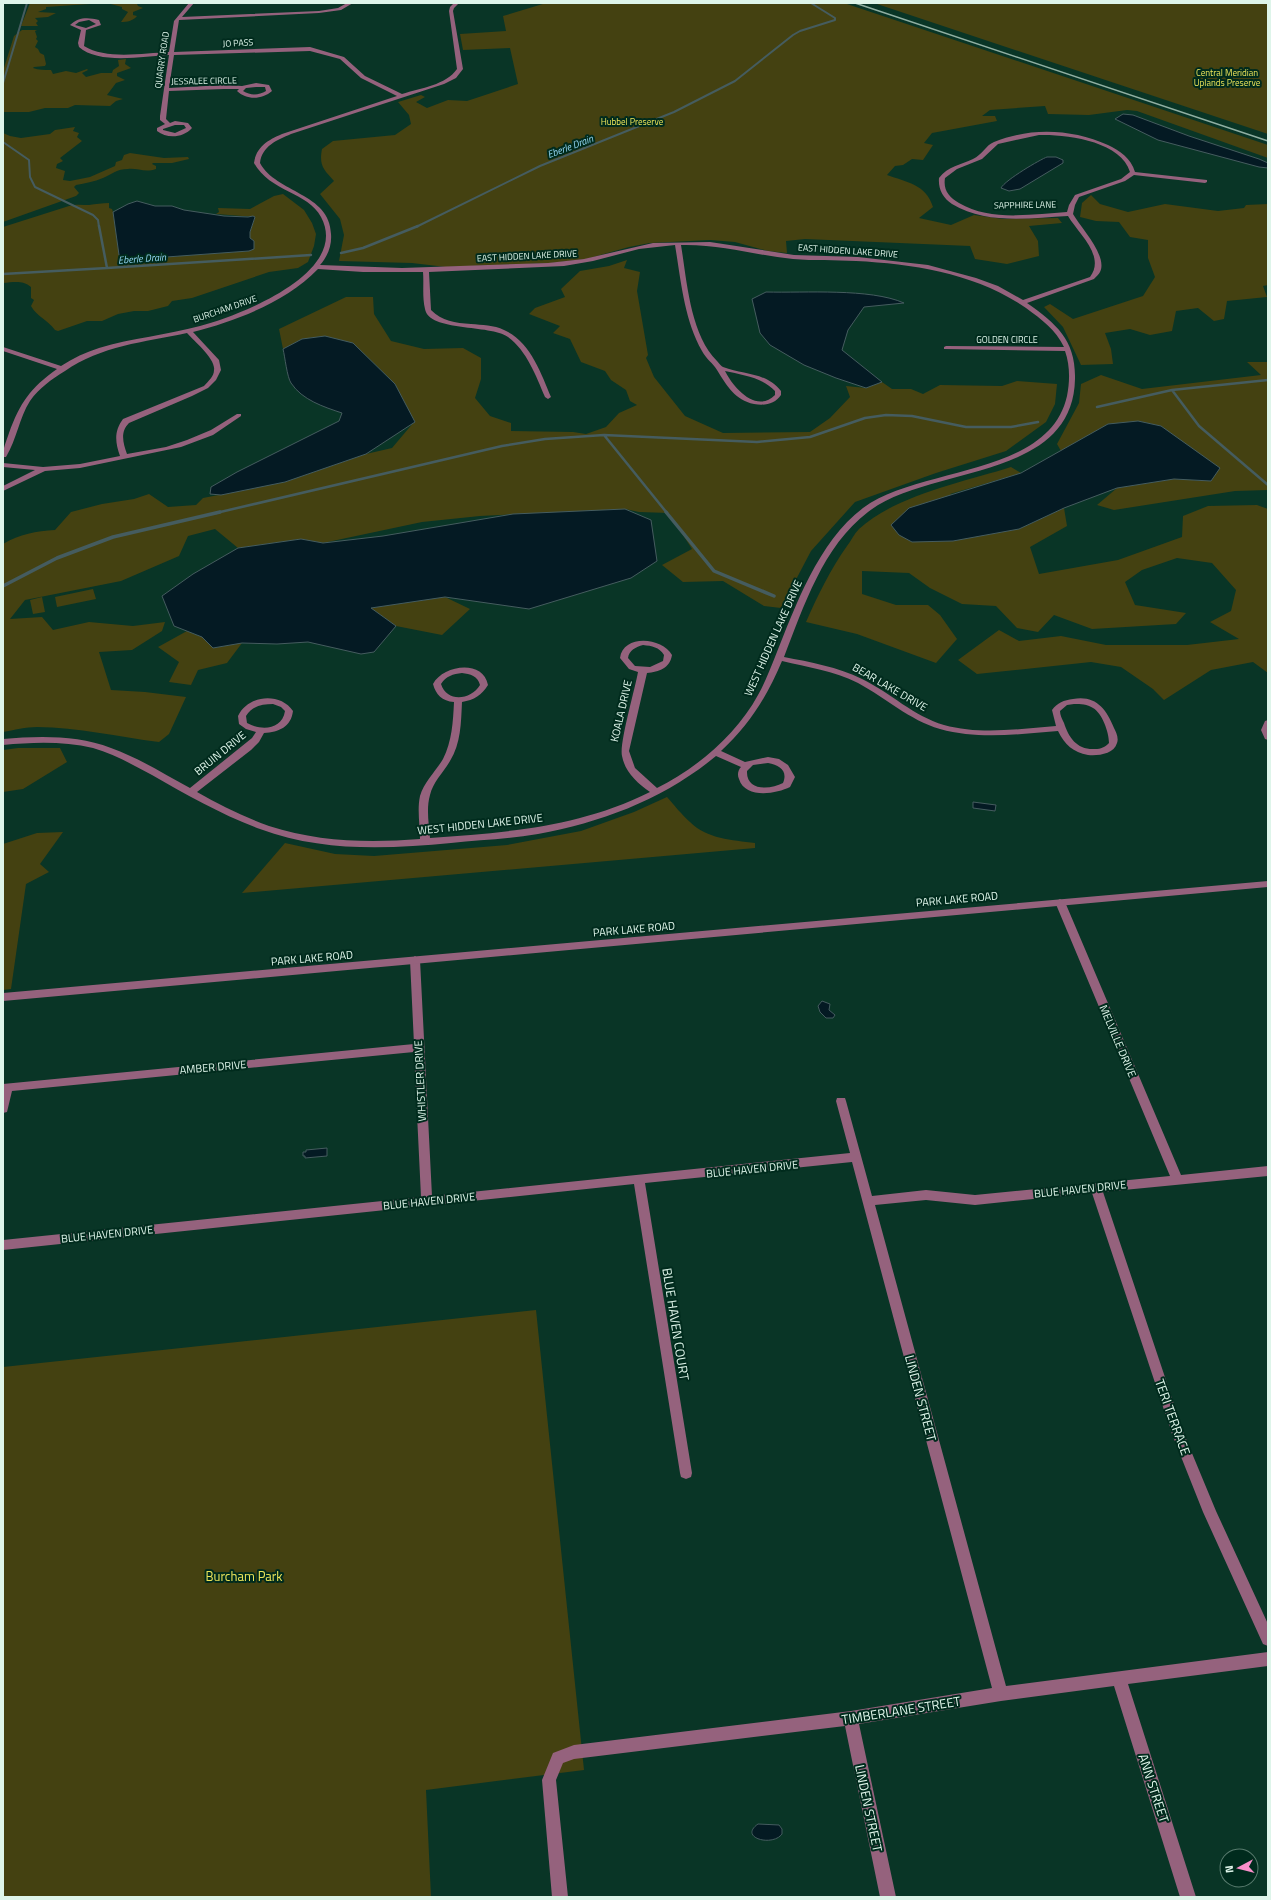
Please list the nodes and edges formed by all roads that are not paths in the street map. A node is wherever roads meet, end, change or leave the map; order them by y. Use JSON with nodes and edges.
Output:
{"nodes":[{"id":1,"x":192,"y":3,"type":"edge"},
{"id":2,"x":351,"y":3,"type":"edge"},
{"id":3,"x":457,"y":3,"type":"edge"},
{"id":4,"x":177,"y":19,"type":"junction"},
{"id":5,"x":84,"y":29,"type":"dead end"},
{"id":6,"x":172,"y":54,"type":"junction"},
{"id":7,"x":242,"y":88,"type":"junction"},
{"id":8,"x":167,"y":90,"type":"junction"},
{"id":9,"x":402,"y":96,"type":"junction"},
{"id":10,"x":168,"y":124,"type":"dead end"},
{"id":11,"x":1133,"y":173,"type":"junction"},
{"id":12,"x":1205,"y":181,"type":"dead end"},
{"id":13,"x":1070,"y":214,"type":"junction"},
{"id":14,"x":678,"y":244,"type":"junction"},
{"id":15,"x":318,"y":267,"type":"junction"},
{"id":16,"x":426,"y":270,"type":"junction"},
{"id":17,"x":1023,"y":302,"type":"junction"},
{"id":18,"x":188,"y":331,"type":"junction"},
{"id":19,"x":946,"y":348,"type":"dead end"},
{"id":20,"x":3,"y":349,"type":"edge"},
{"id":21,"x":1069,"y":349,"type":"junction"},
{"id":22,"x":719,"y":368,"type":"junction"},
{"id":23,"x":63,"y":369,"type":"junction"},
{"id":24,"x":548,"y":397,"type":"dead end"},
{"id":25,"x":239,"y":415,"type":"dead end"},
{"id":26,"x":3,"y":454,"type":"edge"},
{"id":27,"x":124,"y":458,"type":"junction"},
{"id":28,"x":3,"y":465,"type":"edge"},
{"id":29,"x":43,"y":469,"type":"junction"},
{"id":30,"x":3,"y":489,"type":"edge"},
{"id":31,"x":854,"y":522,"type":"joint"},
{"id":32,"x":778,"y":658,"type":"junction"},
{"id":33,"x":643,"y":670,"type":"junction"},
{"id":34,"x":458,"y":700,"type":"junction"},
{"id":35,"x":1268,"y":723,"type":"edge"},
{"id":36,"x":1062,"y":728,"type":"junction"},
{"id":37,"x":261,"y":731,"type":"junction"},
{"id":38,"x":1268,"y":737,"type":"edge"},
{"id":39,"x":3,"y":742,"type":"edge"},
{"id":40,"x":717,"y":753,"type":"junction"},
{"id":41,"x":746,"y":766,"type":"junction"},
{"id":42,"x":191,"y":792,"type":"junction"},
{"id":43,"x":656,"y":792,"type":"junction"},
{"id":44,"x":425,"y":842,"type":"junction"},
{"id":45,"x":1268,"y":884,"type":"edge"},
{"id":46,"x":1060,"y":902,"type":"junction"},
{"id":47,"x":415,"y":960,"type":"junction"},
{"id":48,"x":3,"y":997,"type":"edge"},
{"id":49,"x":419,"y":1048,"type":"junction"},
{"id":50,"x":841,"y":1101,"type":"dead end"},
{"id":51,"x":3,"y":1109,"type":"edge"},
{"id":52,"x":856,"y":1157,"type":"junction"},
{"id":53,"x":1268,"y":1171,"type":"edge"},
{"id":54,"x":639,"y":1180,"type":"junction"},
{"id":55,"x":1177,"y":1180,"type":"junction"},
{"id":56,"x":1096,"y":1188,"type":"junction"},
{"id":57,"x":427,"y":1201,"type":"junction"},
{"id":58,"x":868,"y":1201,"type":"junction"},
{"id":59,"x":3,"y":1245,"type":"edge"},
{"id":60,"x":686,"y":1473,"type":"dead end"},
{"id":61,"x":1268,"y":1638,"type":"edge"},
{"id":62,"x":1268,"y":1659,"type":"edge"},
{"id":63,"x":1119,"y":1679,"type":"junction"},
{"id":64,"x":1001,"y":1694,"type":"junction"},
{"id":65,"x":850,"y":1718,"type":"junction"},
{"id":66,"x":560,"y":1897,"type":"edge"},
{"id":67,"x":888,"y":1897,"type":"edge"},
{"id":68,"x":1188,"y":1897,"type":"edge"}],
"edges":[{"from":1,"to":4,"type":"street","name":"QUARRY ROAD"},
{"from":2,"to":4,"type":"street"},
{"from":3,"to":9,"type":"street","name":"BURCHAM DRIVE"},
{"from":4,"to":6,"type":"street","name":"QUARRY ROAD"},
{"from":5,"to":6,"type":"street","name":"JO PASS"},
{"from":6,"to":8,"type":"street","name":"QUARRY ROAD"},
{"from":6,"to":9,"type":"street","name":"JO PASS"},
{"from":7,"to":7,"type":"street","name":"JESSALEE CIRCLE"},
{"from":7,"to":8,"type":"street","name":"JESSALEE CIRCLE"},
{"from":8,"to":10,"type":"street","name":"QUARRY ROAD"},
{"from":9,"to":15,"type":"street","name":"BURCHAM DRIVE"},
{"from":11,"to":12,"type":"street"},
{"from":11,"to":13,"type":"street","name":"SAPPHIRE LANE"},
{"from":11,"to":13,"type":"street","name":"SAPPHIRE LANE"},
{"from":13,"to":17,"type":"street","name":"SAPPHIRE LANE"},
{"from":14,"to":16,"type":"street","name":"EAST HIDDEN LAKE DRIVE"},
{"from":14,"to":17,"type":"street","name":"EAST HIDDEN LAKE DRIVE"},
{"from":14,"to":22,"type":"street"},
{"from":15,"to":16,"type":"street","name":"EAST HIDDEN LAKE DRIVE"},
{"from":15,"to":18,"type":"street","name":"BURCHAM DRIVE"},
{"from":16,"to":24,"type":"street"},
{"from":17,"to":21,"type":"street","name":"EAST HIDDEN LAKE DRIVE"},
{"from":18,"to":23,"type":"street","name":"BURCHAM DRIVE"},
{"from":18,"to":27,"type":"street"},
{"from":19,"to":21,"type":"street","name":"GOLDEN CIRCLE"},
{"from":20,"to":23,"type":"street"},
{"from":21,"to":31,"type":"street","name":"EAST HIDDEN LAKE DRIVE"},
{"from":22,"to":22,"type":"street"},
{"from":23,"to":26,"type":"street","name":"BURCHAM DRIVE"},
{"from":25,"to":27,"type":"street"},
{"from":27,"to":29,"type":"street"},
{"from":28,"to":29,"type":"street"},
{"from":29,"to":30,"type":"street"},
{"from":31,"to":32,"type":"street","name":"WEST HIDDEN LAKE DRIVE"},
{"from":32,"to":36,"type":"street","name":"BEAR LAKE DRIVE"},
{"from":32,"to":40,"type":"street","name":"WEST HIDDEN LAKE DRIVE"},
{"from":33,"to":33,"type":"street","name":"KOALA DRIVE"},
{"from":33,"to":43,"type":"street","name":"KOALA DRIVE"},
{"from":34,"to":34,"type":"street"},
{"from":34,"to":44,"type":"street"},
{"from":35,"to":38,"type":"street"},
{"from":36,"to":36,"type":"street"},
{"from":37,"to":37,"type":"street","name":"BRUIN DRIVE"},
{"from":37,"to":42,"type":"street","name":"BRUIN DRIVE"},
{"from":39,"to":42,"type":"street","name":"WEST HIDDEN LAKE DRIVE"},
{"from":40,"to":41,"type":"street"},
{"from":40,"to":43,"type":"street","name":"WEST HIDDEN LAKE DRIVE"},
{"from":41,"to":41,"type":"street"},
{"from":42,"to":44,"type":"street","name":"WEST HIDDEN LAKE DRIVE"},
{"from":43,"to":44,"type":"street","name":"WEST HIDDEN LAKE DRIVE"},
{"from":45,"to":46,"type":"street","name":"PARK LAKE ROAD"},
{"from":46,"to":47,"type":"street","name":"PARK LAKE ROAD"},
{"from":46,"to":55,"type":"street","name":"MELVILLE DRIVE"},
{"from":47,"to":48,"type":"street","name":"PARK LAKE ROAD"},
{"from":47,"to":49,"type":"street","name":"WHISTLER DRIVE"},
{"from":49,"to":51,"type":"street","name":"AMBER DRIVE"},
{"from":49,"to":57,"type":"street","name":"WHISTLER DRIVE"},
{"from":50,"to":52,"type":"street","name":"LINDEN STREET"},
{"from":52,"to":54,"type":"street","name":"BLUE HAVEN DRIVE"},
{"from":52,"to":58,"type":"street","name":"LINDEN STREET"},
{"from":53,"to":55,"type":"street","name":"BLUE HAVEN DRIVE"},
{"from":54,"to":57,"type":"street","name":"BLUE HAVEN DRIVE"},
{"from":54,"to":60,"type":"street","name":"BLUE HAVEN COURT"},
{"from":55,"to":56,"type":"street","name":"BLUE HAVEN DRIVE"},
{"from":56,"to":58,"type":"street","name":"BLUE HAVEN DRIVE"},
{"from":56,"to":61,"type":"street","name":"TERI TERRACE"},
{"from":57,"to":59,"type":"street","name":"BLUE HAVEN DRIVE"},
{"from":58,"to":64,"type":"street","name":"LINDEN STREET"},
{"from":62,"to":63,"type":"street","name":"TIMBERLANE STREET"},
{"from":63,"to":64,"type":"street","name":"TIMBERLANE STREET"},
{"from":63,"to":68,"type":"street","name":"ANN STREET"},
{"from":64,"to":65,"type":"street","name":"TIMBERLANE STREET"},
{"from":65,"to":66,"type":"street","name":"TIMBERLANE STREET"},
{"from":65,"to":67,"type":"street","name":"LINDEN STREET"}]}
